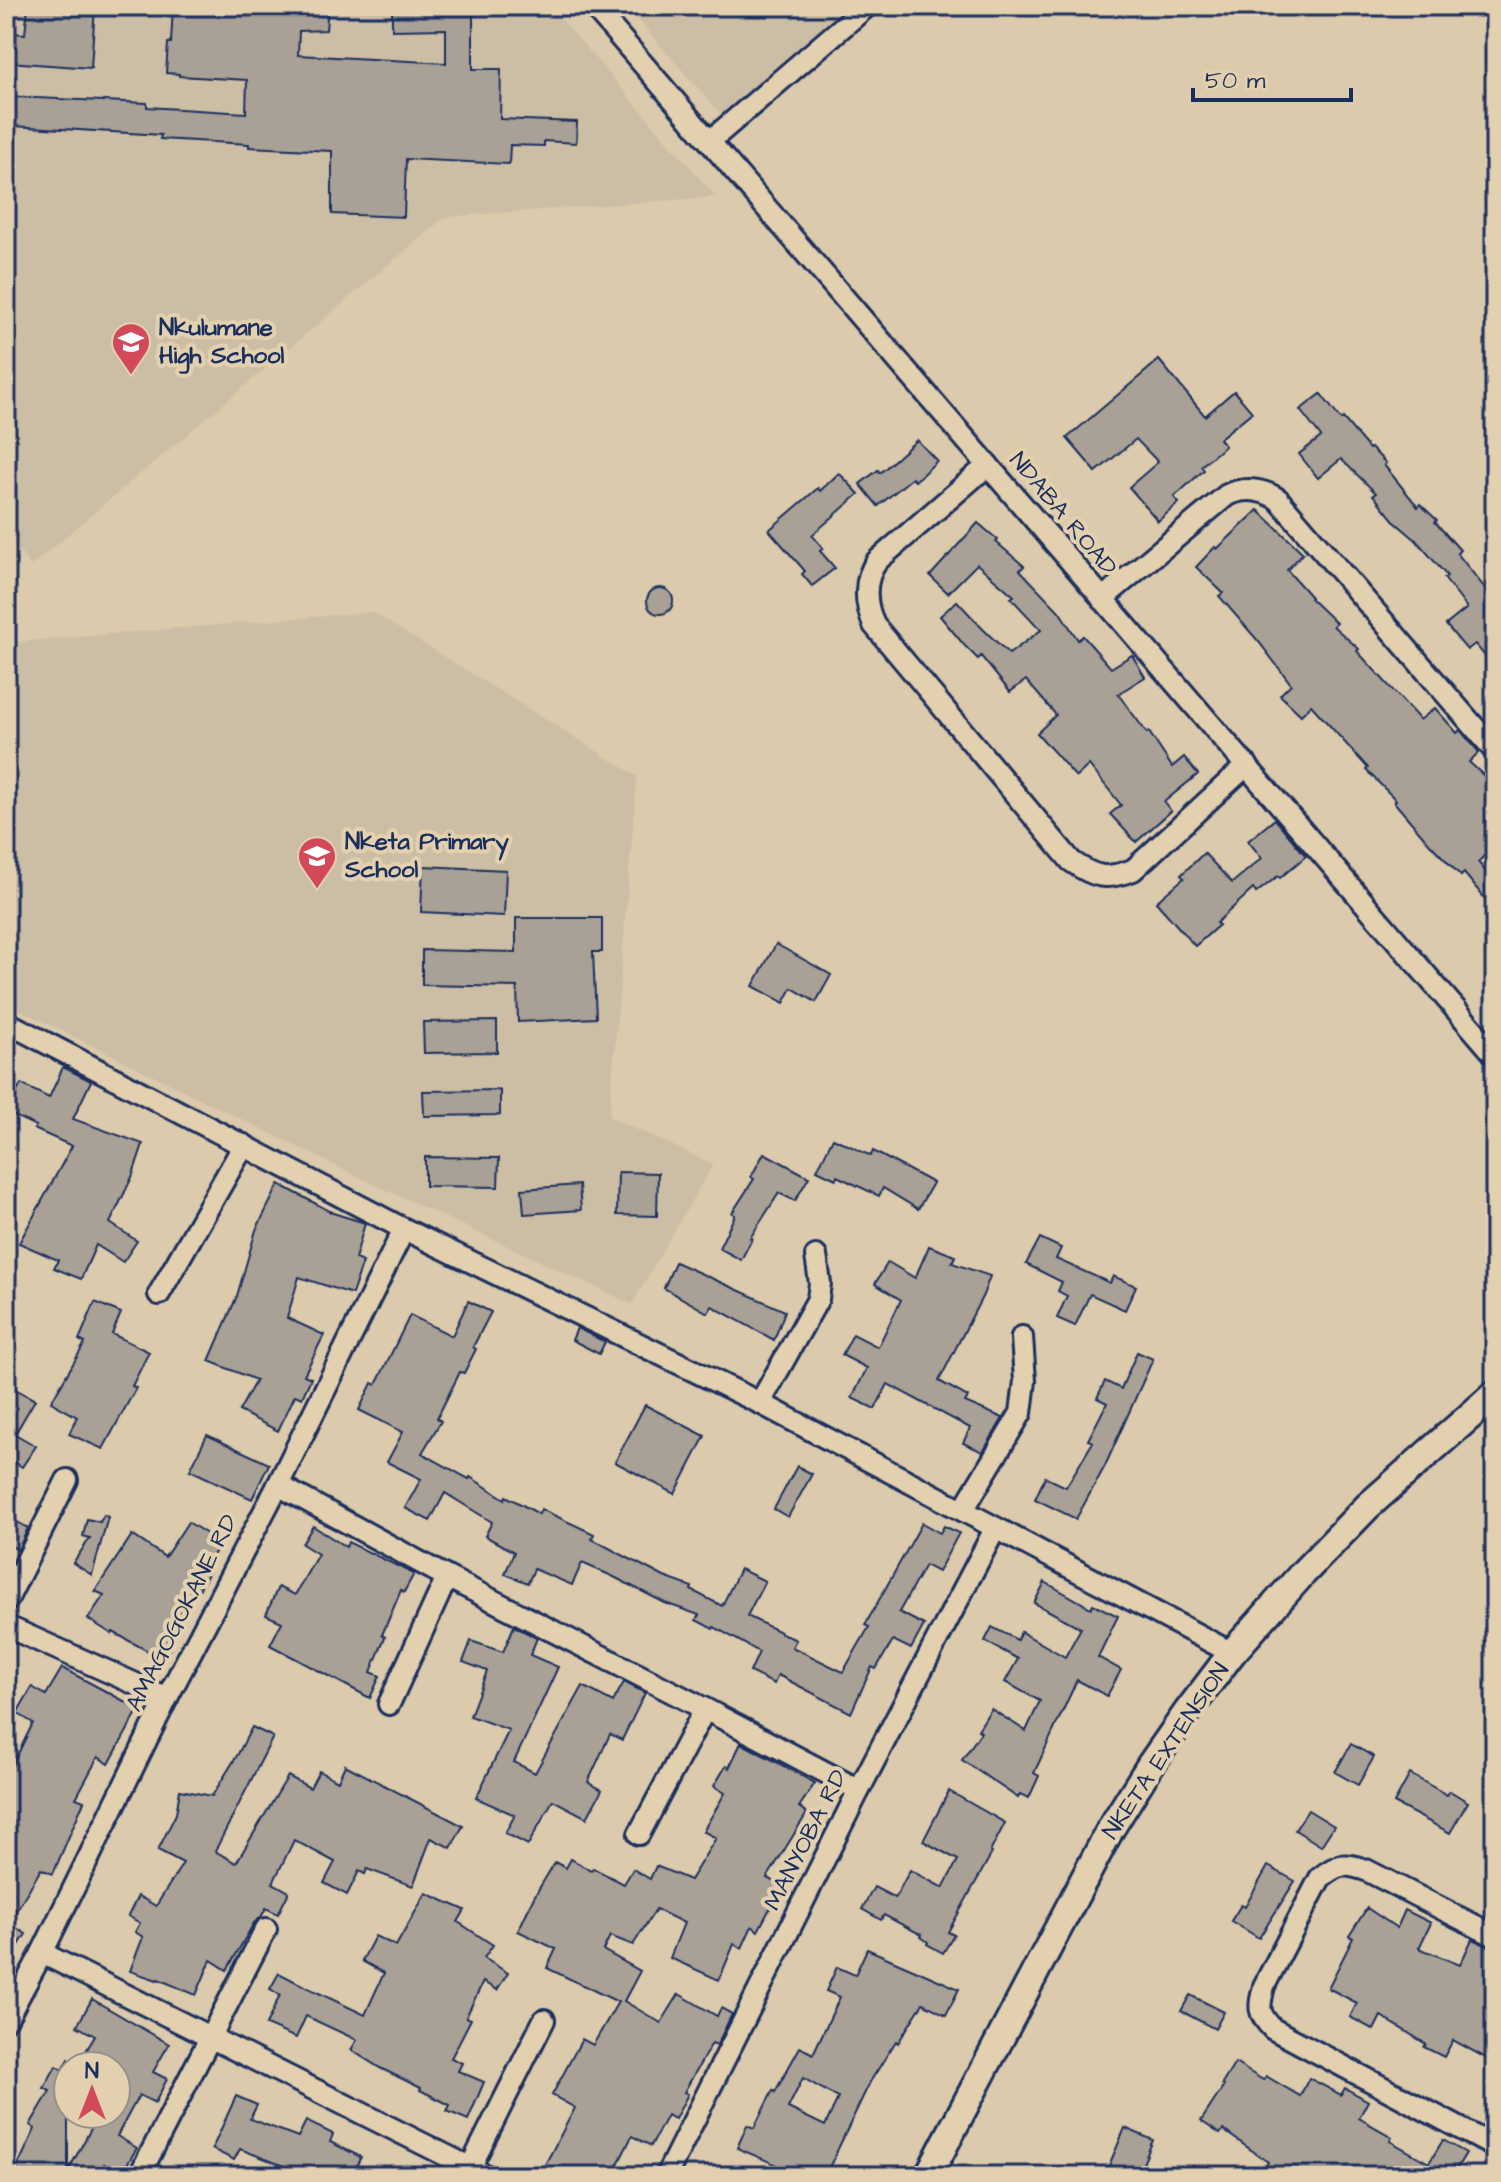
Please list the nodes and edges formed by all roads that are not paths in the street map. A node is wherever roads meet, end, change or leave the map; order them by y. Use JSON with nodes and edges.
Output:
{"nodes":[{"id":1,"x":593,"y":6,"type":"edge"},
{"id":2,"x":867,"y":6,"type":"edge"},
{"id":3,"x":710,"y":141,"type":"junction"},
{"id":4,"x":988,"y":465,"type":"junction"},
{"id":5,"x":1102,"y":599,"type":"junction"},
{"id":6,"x":1495,"y":751,"type":"edge"},
{"id":7,"x":1247,"y":765,"type":"junction"},
{"id":8,"x":6,"y":1022,"type":"edge"},
{"id":9,"x":1495,"y":1055,"type":"edge"},
{"id":10,"x":244,"y":1145,"type":"junction"},
{"id":11,"x":404,"y":1229,"type":"junction"},
{"id":12,"x":816,"y":1256,"type":"dead end"},
{"id":13,"x":159,"y":1294,"type":"dead end"},
{"id":14,"x":1022,"y":1337,"type":"dead end"},
{"id":15,"x":1495,"y":1394,"type":"edge"},
{"id":16,"x":760,"y":1403,"type":"junction"},
{"id":17,"x":67,"y":1480,"type":"dead end"},
{"id":18,"x":278,"y":1485,"type":"junction"},
{"id":19,"x":963,"y":1510,"type":"junction"},
{"id":20,"x":995,"y":1529,"type":"junction"},
{"id":21,"x":447,"y":1577,"type":"junction"},
{"id":22,"x":6,"y":1602,"type":"edge"},
{"id":23,"x":6,"y":1626,"type":"edge"},
{"id":24,"x":1232,"y":1653,"type":"junction"},
{"id":25,"x":167,"y":1698,"type":"junction"},
{"id":26,"x":389,"y":1704,"type":"dead end"},
{"id":27,"x":705,"y":1709,"type":"junction"},
{"id":28,"x":859,"y":1790,"type":"junction"},
{"id":29,"x":639,"y":1834,"type":"dead end"},
{"id":30,"x":266,"y":1929,"type":"dead end"},
{"id":31,"x":1495,"y":1936,"type":"edge"},
{"id":32,"x":42,"y":1953,"type":"junction"},
{"id":33,"x":6,"y":2020,"type":"edge"},
{"id":34,"x":544,"y":2020,"type":"dead end"},
{"id":35,"x":211,"y":2037,"type":"junction"},
{"id":36,"x":1495,"y":2147,"type":"edge"},
{"id":37,"x":475,"y":2173,"type":"edge"},
{"id":38,"x":139,"y":2176,"type":"edge"},
{"id":39,"x":666,"y":2176,"type":"edge"},
{"id":40,"x":928,"y":2176,"type":"edge"}],
"edges":[{"from":1,"to":3,"type":"street","name":"NDABA ROAD"},
{"from":2,"to":3,"type":"street"},
{"from":3,"to":4,"type":"street","name":"NDABA ROAD"},
{"from":4,"to":5,"type":"street","name":"NDABA ROAD"},
{"from":4,"to":7,"type":"street"},
{"from":5,"to":6,"type":"street"},
{"from":5,"to":7,"type":"street","name":"NDABA ROAD"},
{"from":7,"to":9,"type":"street","name":"NDABA ROAD"},
{"from":8,"to":10,"type":"street"},
{"from":10,"to":11,"type":"street"},
{"from":10,"to":13,"type":"street"},
{"from":11,"to":16,"type":"street"},
{"from":11,"to":18,"type":"street","name":"AMAGOGOKANE RD"},
{"from":12,"to":16,"type":"street"},
{"from":14,"to":19,"type":"street"},
{"from":15,"to":24,"type":"street","name":"NKETA EXTENSION"},
{"from":16,"to":19,"type":"street"},
{"from":17,"to":22,"type":"street"},
{"from":18,"to":21,"type":"street"},
{"from":18,"to":25,"type":"street","name":"AMAGOGOKANE RD"},
{"from":19,"to":20,"type":"street"},
{"from":20,"to":24,"type":"street"},
{"from":20,"to":28,"type":"street","name":"MANYOBA RD"},
{"from":21,"to":26,"type":"street"},
{"from":21,"to":27,"type":"street"},
{"from":23,"to":25,"type":"street"},
{"from":24,"to":40,"type":"street","name":"NKETA EXTENSION"},
{"from":25,"to":32,"type":"street","name":"AMAGOGOKANE RD"},
{"from":27,"to":28,"type":"street"},
{"from":27,"to":29,"type":"street"},
{"from":28,"to":39,"type":"street","name":"MANYOBA RD"},
{"from":30,"to":35,"type":"street"},
{"from":31,"to":36,"type":"street"},
{"from":32,"to":33,"type":"street","name":"AMAGOGOKANE RD"},
{"from":32,"to":35,"type":"street"},
{"from":34,"to":37,"type":"street"},
{"from":35,"to":37,"type":"street"},
{"from":35,"to":38,"type":"street"}]}
